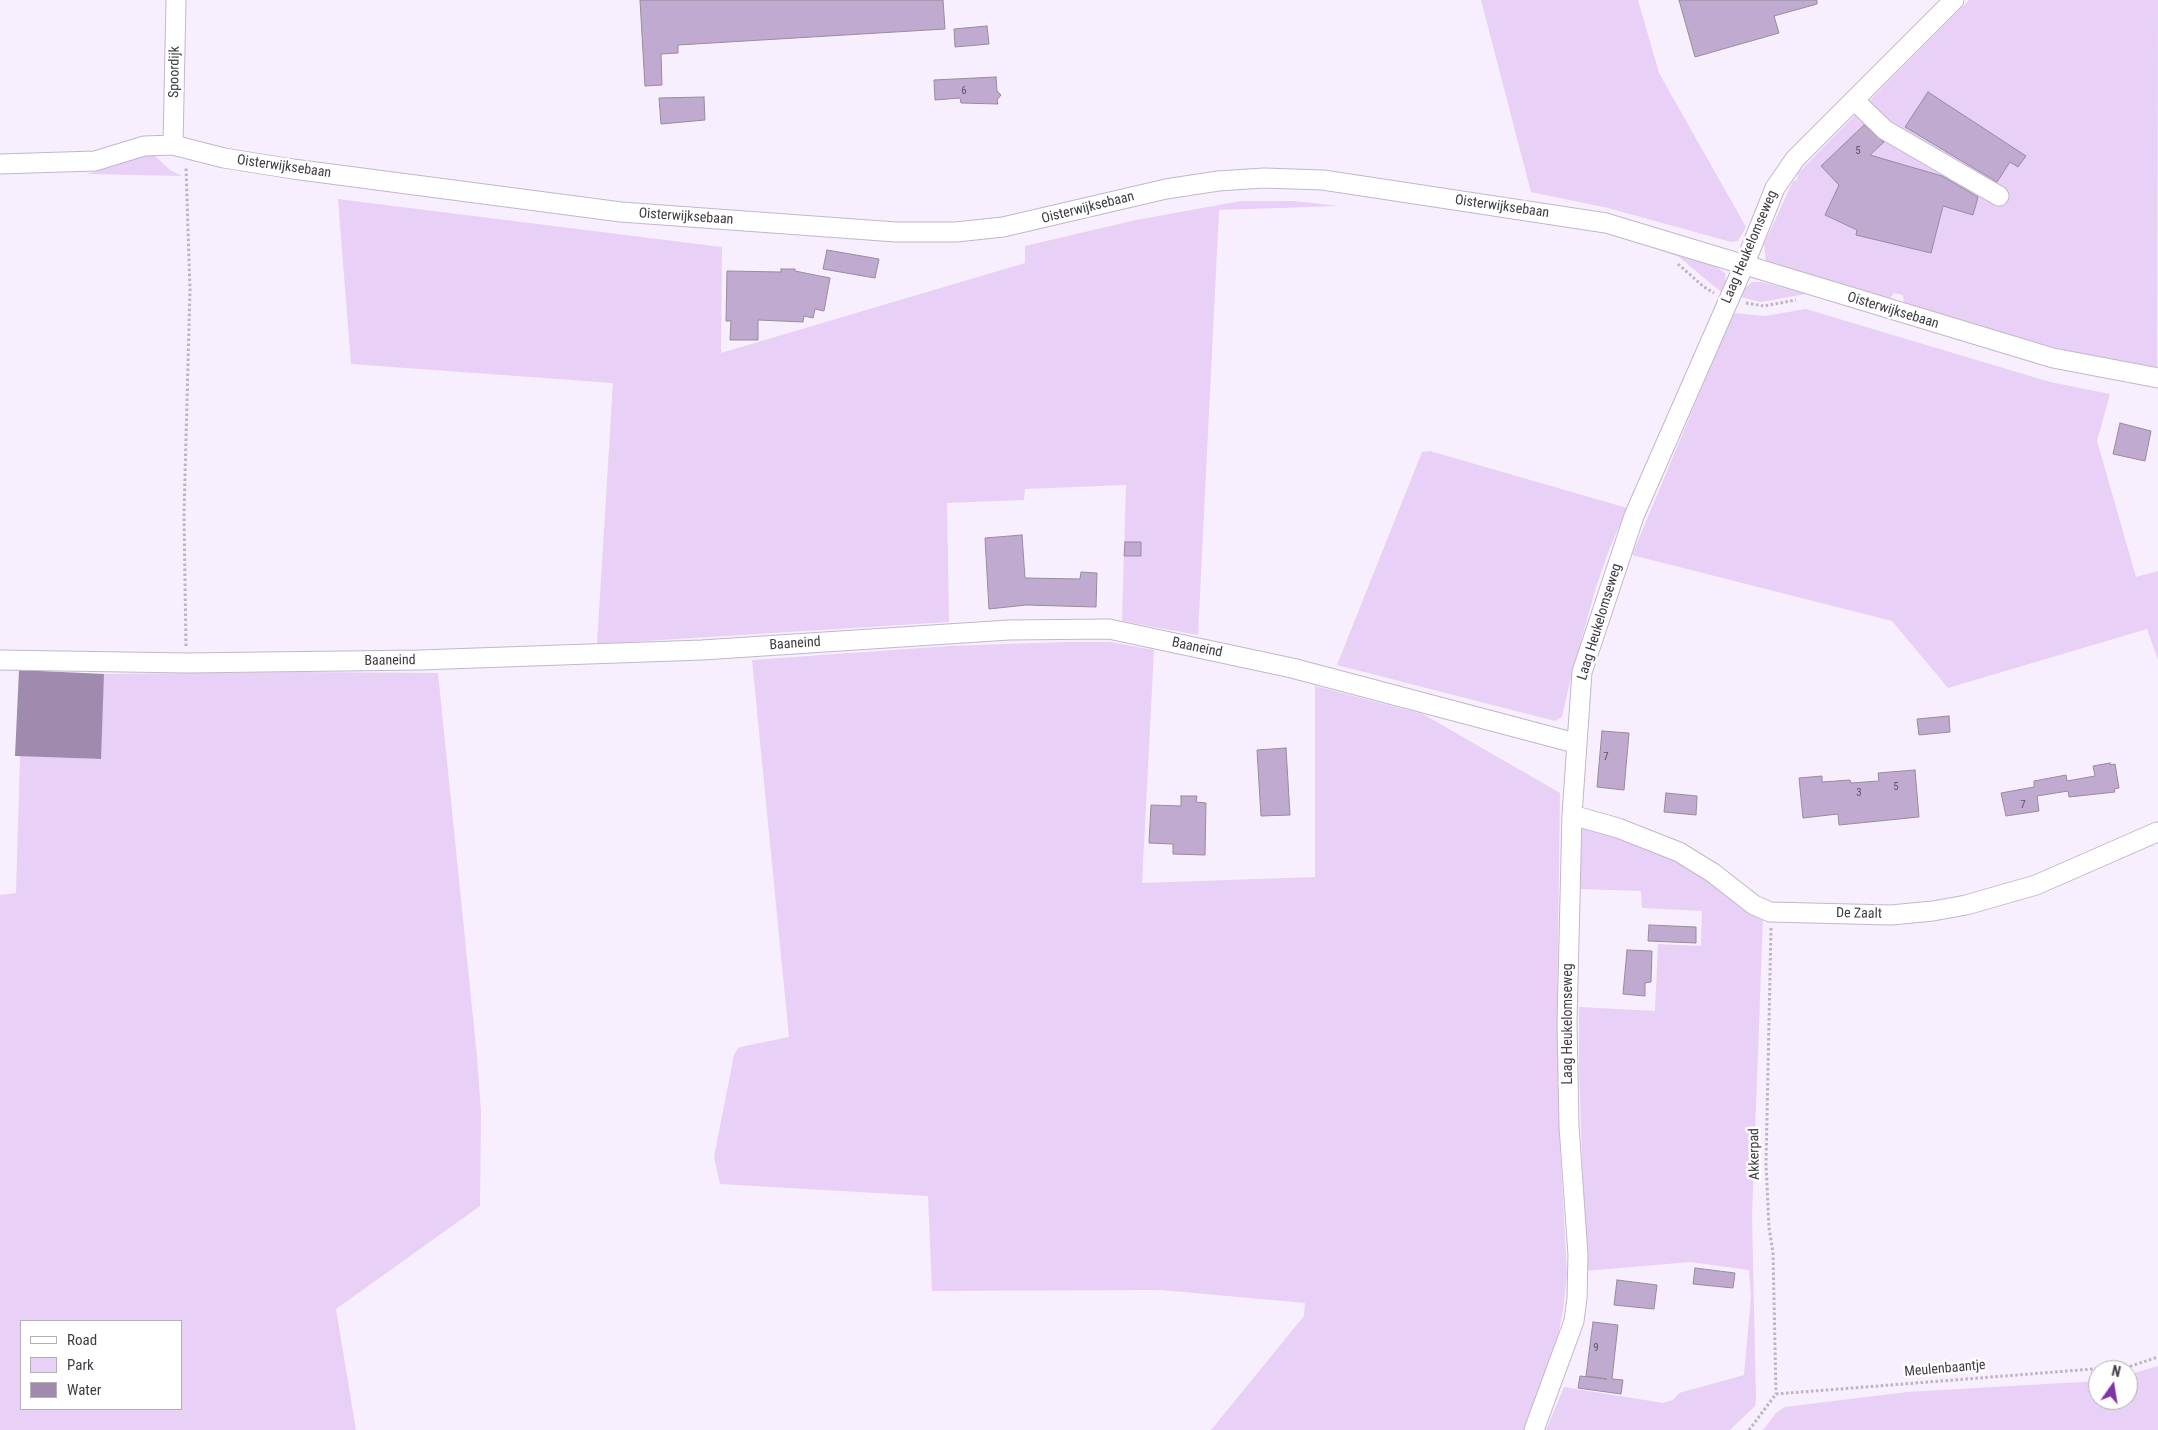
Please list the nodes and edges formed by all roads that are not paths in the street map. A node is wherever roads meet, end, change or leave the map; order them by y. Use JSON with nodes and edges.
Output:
{"nodes":[{"id":1,"x":176,"y":0,"type":"edge"},
{"id":2,"x":1954,"y":0,"type":"edge"},
{"id":3,"x":1854,"y":100,"type":"junction"},
{"id":4,"x":173,"y":145,"type":"junction"},
{"id":5,"x":0,"y":164,"type":"edge"},
{"id":6,"x":1999,"y":196,"type":"dead end"},
{"id":7,"x":1745,"y":263,"type":"junction"},
{"id":8,"x":2158,"y":378,"type":"edge"},
{"id":9,"x":0,"y":660,"type":"edge"},
{"id":10,"x":1575,"y":743,"type":"junction"},
{"id":11,"x":1572,"y":815,"type":"junction"},
{"id":12,"x":2157,"y":832,"type":"edge"},
{"id":13,"x":1534,"y":1430,"type":"edge"}],
"edges":[{"from":1,"to":4,"type":"street","name":"Spoordijk"},
{"from":2,"to":3,"type":"street","name":"Laag Heukelomseweg"},
{"from":3,"to":6,"type":"street"},
{"from":3,"to":7,"type":"street","name":"Laag Heukelomseweg"},
{"from":4,"to":5,"type":"street","name":"Oisterwijksebaan"},
{"from":4,"to":7,"type":"street","name":"Oisterwijksebaan"},
{"from":7,"to":8,"type":"street","name":"Oisterwijksebaan"},
{"from":7,"to":10,"type":"street","name":"Laag Heukelomseweg"},
{"from":9,"to":10,"type":"street","name":"Baaneind"},
{"from":10,"to":11,"type":"street","name":"Laag Heukelomseweg"},
{"from":11,"to":12,"type":"street","name":"De Zaalt"},
{"from":11,"to":13,"type":"street","name":"Laag Heukelomseweg"}]}
